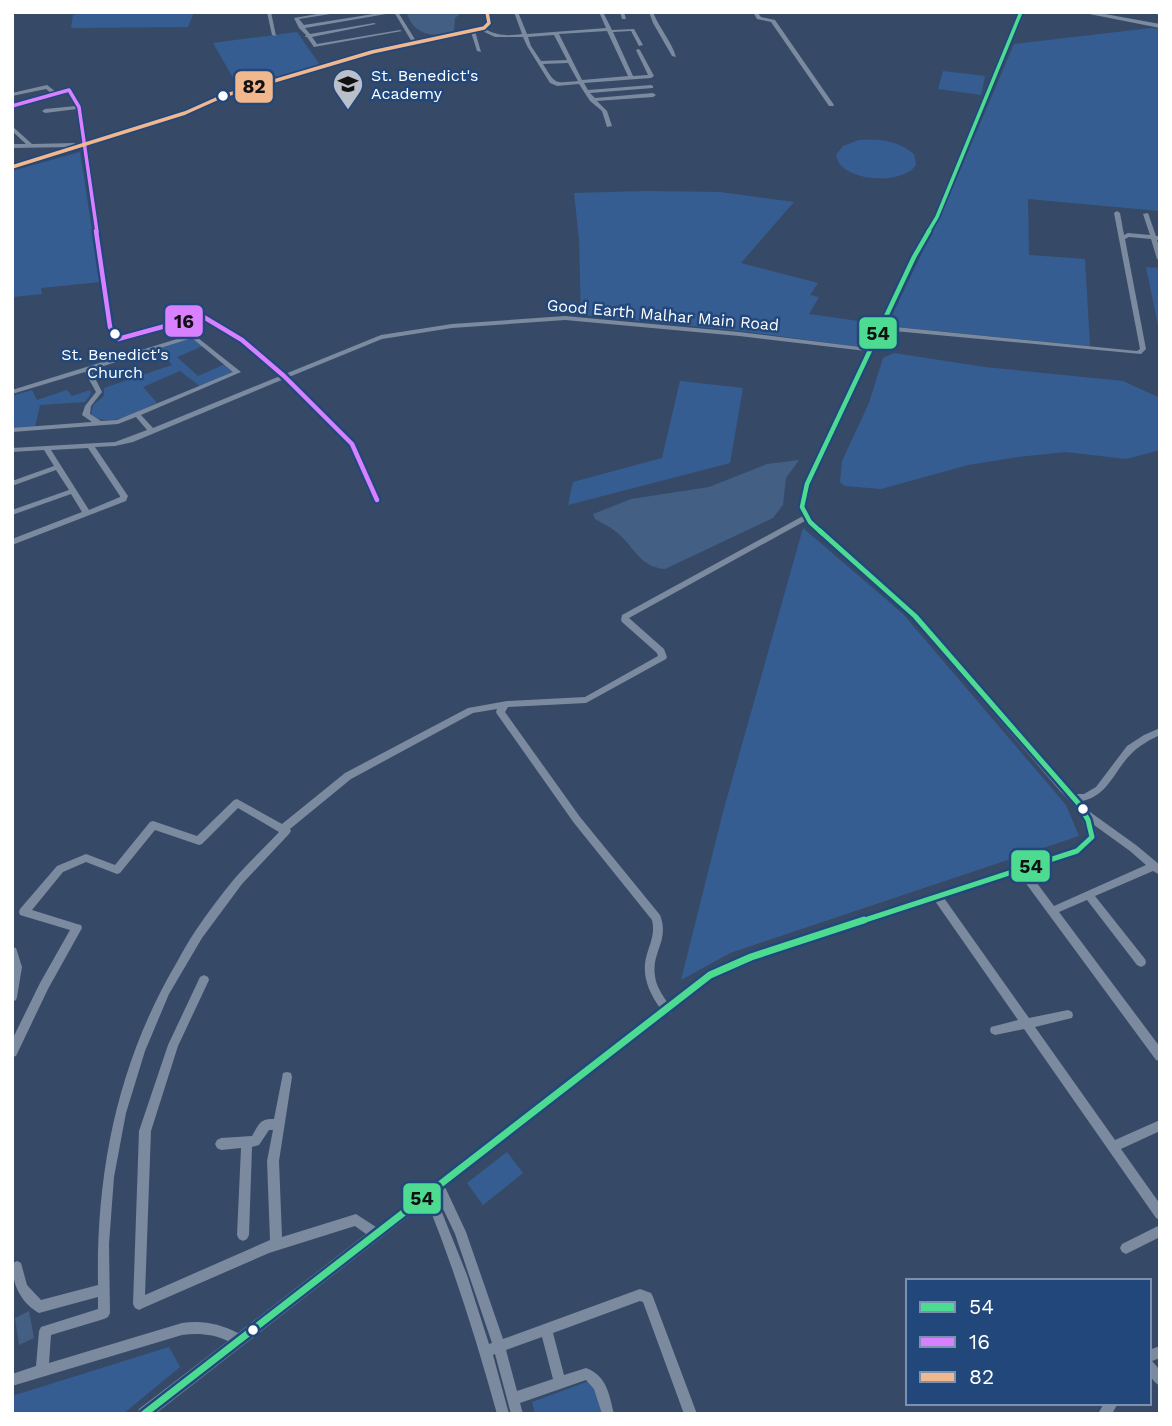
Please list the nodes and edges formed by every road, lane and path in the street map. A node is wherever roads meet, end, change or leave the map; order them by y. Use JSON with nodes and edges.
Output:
{"nodes":[{"id":1,"x":269,"y":12,"type":"edge"},
{"id":2,"x":341,"y":12,"type":"edge"},
{"id":3,"x":390,"y":12,"type":"edge"},
{"id":4,"x":396,"y":12,"type":"edge"},
{"id":5,"x":487,"y":12,"type":"edge"},
{"id":6,"x":516,"y":12,"type":"edge"},
{"id":7,"x":569,"y":12,"type":"edge"},
{"id":8,"x":584,"y":12,"type":"edge"},
{"id":9,"x":601,"y":12,"type":"edge"},
{"id":10,"x":652,"y":12,"type":"edge"},
{"id":11,"x":755,"y":12,"type":"edge"},
{"id":12,"x":1021,"y":12,"type":"edge"},
{"id":13,"x":1082,"y":12,"type":"edge"},
{"id":14,"x":1104,"y":12,"type":"edge"},
{"id":15,"x":1129,"y":12,"type":"edge"},
{"id":16,"x":1152,"y":12,"type":"edge"},
{"id":17,"x":368,"y":14,"type":"edge"},
{"id":18,"x":1160,"y":19,"type":"edge"},
{"id":19,"x":374,"y":24,"type":"junction"},
{"id":20,"x":301,"y":27,"type":"junction"},
{"id":21,"x":481,"y":29,"type":"junction"},
{"id":22,"x":610,"y":30,"type":"junction"},
{"id":23,"x":400,"y":31,"type":"dead end"},
{"id":24,"x":473,"y":31,"type":"junction"},
{"id":25,"x":556,"y":34,"type":"junction"},
{"id":26,"x":274,"y":35,"type":"dead end"},
{"id":27,"x":380,"y":35,"type":"junction"},
{"id":28,"x":307,"y":36,"type":"junction"},
{"id":29,"x":525,"y":36,"type":"junction"},
{"id":30,"x":502,"y":37,"type":"junction"},
{"id":31,"x":414,"y":42,"type":"junction"},
{"id":32,"x":391,"y":47,"type":"junction"},
{"id":33,"x":505,"y":48,"type":"dead end"},
{"id":34,"x":479,"y":51,"type":"dead end"},
{"id":35,"x":674,"y":56,"type":"dead end"},
{"id":36,"x":571,"y":61,"type":"junction"},
{"id":37,"x":541,"y":63,"type":"junction"},
{"id":38,"x":631,"y":77,"type":"junction"},
{"id":39,"x":583,"y":82,"type":"junction"},
{"id":40,"x":651,"y":87,"type":"dead end"},
{"id":41,"x":586,"y":92,"type":"junction"},
{"id":42,"x":55,"y":94,"type":"junction"},
{"id":43,"x":12,"y":95,"type":"edge"},
{"id":44,"x":653,"y":95,"type":"dead end"},
{"id":45,"x":592,"y":100,"type":"junction"},
{"id":46,"x":831,"y":105,"type":"dead end"},
{"id":47,"x":12,"y":106,"type":"edge"},
{"id":48,"x":79,"y":107,"type":"junction"},
{"id":49,"x":45,"y":111,"type":"dead end"},
{"id":50,"x":610,"y":126,"type":"dead end"},
{"id":51,"x":12,"y":128,"type":"edge"},
{"id":52,"x":86,"y":145,"type":"junction"},
{"id":53,"x":29,"y":146,"type":"junction"},
{"id":54,"x":12,"y":148,"type":"edge"},
{"id":55,"x":12,"y":167,"type":"edge"},
{"id":56,"x":1116,"y":212,"type":"dead end"},
{"id":57,"x":1146,"y":214,"type":"dead end"},
{"id":58,"x":1122,"y":238,"type":"junction"},
{"id":59,"x":1156,"y":238,"type":"edge"},
{"id":60,"x":1160,"y":259,"type":"edge"},
{"id":61,"x":881,"y":328,"type":"junction"},
{"id":62,"x":871,"y":350,"type":"junction"},
{"id":63,"x":87,"y":369,"type":"junction"},
{"id":64,"x":284,"y":376,"type":"junction"},
{"id":65,"x":12,"y":392,"type":"edge"},
{"id":66,"x":137,"y":414,"type":"junction"},
{"id":67,"x":101,"y":424,"type":"junction"},
{"id":68,"x":12,"y":430,"type":"edge"},
{"id":69,"x":152,"y":431,"type":"junction"},
{"id":70,"x":90,"y":445,"type":"junction"},
{"id":71,"x":46,"y":448,"type":"junction"},
{"id":72,"x":12,"y":450,"type":"edge"},
{"id":73,"x":58,"y":467,"type":"junction"},
{"id":74,"x":12,"y":484,"type":"edge"},
{"id":75,"x":72,"y":491,"type":"junction"},
{"id":76,"x":377,"y":500,"type":"dead end"},
{"id":77,"x":12,"y":513,"type":"edge"},
{"id":78,"x":86,"y":513,"type":"junction"},
{"id":79,"x":806,"y":517,"type":"junction"},
{"id":80,"x":12,"y":542,"type":"edge"},
{"id":81,"x":504,"y":706,"type":"junction"},
{"id":82,"x":1160,"y":731,"type":"edge"},
{"id":83,"x":1076,"y":797,"type":"junction"},
{"id":84,"x":1089,"y":816,"type":"junction"},
{"id":85,"x":282,"y":829,"type":"junction"},
{"id":86,"x":1021,"y":869,"type":"junction"},
{"id":87,"x":1157,"y":869,"type":"edge"},
{"id":88,"x":937,"y":896,"type":"junction"},
{"id":89,"x":1090,"y":897,"type":"junction"},
{"id":90,"x":1052,"y":911,"type":"junction"},
{"id":91,"x":12,"y":951,"type":"edge"},
{"id":92,"x":1141,"y":962,"type":"dead end"},
{"id":93,"x":204,"y":980,"type":"dead end"},
{"id":94,"x":12,"y":997,"type":"edge"},
{"id":95,"x":667,"y":1010,"type":"junction"},
{"id":96,"x":1068,"y":1015,"type":"dead end"},
{"id":97,"x":1026,"y":1023,"type":"junction"},
{"id":98,"x":995,"y":1030,"type":"dead end"},
{"id":99,"x":12,"y":1052,"type":"edge"},
{"id":100,"x":1160,"y":1056,"type":"edge"},
{"id":101,"x":287,"y":1077,"type":"dead end"},
{"id":102,"x":279,"y":1125,"type":"junction"},
{"id":103,"x":1160,"y":1125,"type":"edge"},
{"id":104,"x":247,"y":1142,"type":"junction"},
{"id":105,"x":222,"y":1144,"type":"dead end"},
{"id":106,"x":1113,"y":1147,"type":"junction"},
{"id":107,"x":434,"y":1191,"type":"junction"},
{"id":108,"x":1160,"y":1214,"type":"edge"},
{"id":109,"x":1160,"y":1231,"type":"edge"},
{"id":110,"x":376,"y":1234,"type":"junction"},
{"id":111,"x":243,"y":1235,"type":"dead end"},
{"id":112,"x":275,"y":1244,"type":"junction"},
{"id":113,"x":1126,"y":1248,"type":"dead end"},
{"id":114,"x":16,"y":1267,"type":"dead end"},
{"id":115,"x":103,"y":1290,"type":"junction"},
{"id":116,"x":546,"y":1329,"type":"junction"},
{"id":117,"x":237,"y":1339,"type":"junction"},
{"id":118,"x":492,"y":1348,"type":"junction"},
{"id":119,"x":42,"y":1370,"type":"junction"},
{"id":120,"x":12,"y":1380,"type":"edge"},
{"id":121,"x":559,"y":1383,"type":"junction"},
{"id":122,"x":513,"y":1399,"type":"junction"},
{"id":123,"x":144,"y":1414,"type":"edge"},
{"id":124,"x":503,"y":1414,"type":"edge"},
{"id":125,"x":517,"y":1414,"type":"edge"},
{"id":126,"x":608,"y":1414,"type":"edge"},
{"id":127,"x":691,"y":1414,"type":"edge"}],
"edges":[{"from":1,"to":26,"type":"street"},
{"from":2,"to":20,"type":"street"},
{"from":3,"to":17,"type":"street"},
{"from":4,"to":31,"type":"street"},
{"from":5,"to":21,"type":"street"},
{"from":6,"to":29,"type":"street"},
{"from":7,"to":8,"type":"street"},
{"from":9,"to":22,"type":"street"},
{"from":10,"to":35,"type":"street"},
{"from":11,"to":46,"type":"street"},
{"from":12,"to":61,"type":"street"},
{"from":13,"to":18,"type":"highway"},
{"from":14,"to":18,"type":"highway"},
{"from":15,"to":18,"type":"highway"},
{"from":16,"to":18,"type":"highway"},
{"from":17,"to":19,"type":"street"},
{"from":17,"to":20,"type":"street"},
{"from":19,"to":27,"type":"street"},
{"from":19,"to":28,"type":"street"},
{"from":20,"to":28,"type":"street"},
{"from":21,"to":24,"type":"street"},
{"from":21,"to":30,"type":"street"},
{"from":22,"to":25,"type":"street"},
{"from":22,"to":38,"type":"street"},
{"from":22,"to":38,"type":"street"},
{"from":23,"to":27,"type":"street"},
{"from":24,"to":31,"type":"street"},
{"from":24,"to":34,"type":"street"},
{"from":25,"to":29,"type":"street"},
{"from":25,"to":36,"type":"street"},
{"from":27,"to":28,"type":"street"},
{"from":27,"to":32,"type":"street"},
{"from":29,"to":30,"type":"street"},
{"from":29,"to":37,"type":"street"},
{"from":30,"to":33,"type":"street"},
{"from":31,"to":32,"type":"street"},
{"from":32,"to":52,"type":"street"},
{"from":36,"to":37,"type":"street"},
{"from":36,"to":39,"type":"street"},
{"from":37,"to":39,"type":"street"},
{"from":38,"to":39,"type":"street"},
{"from":39,"to":41,"type":"street"},
{"from":40,"to":41,"type":"street"},
{"from":41,"to":45,"type":"street"},
{"from":42,"to":43,"type":"street"},
{"from":42,"to":47,"type":"street"},
{"from":42,"to":48,"type":"street"},
{"from":44,"to":45,"type":"street"},
{"from":45,"to":50,"type":"street"},
{"from":48,"to":49,"type":"street"},
{"from":48,"to":52,"type":"street"},
{"from":51,"to":53,"type":"street"},
{"from":52,"to":53,"type":"street"},
{"from":52,"to":55,"type":"street"},
{"from":52,"to":64,"type":"street"},
{"from":53,"to":54,"type":"street"},
{"from":56,"to":58,"type":"street"},
{"from":57,"to":59,"type":"street"},
{"from":58,"to":59,"type":"street"},
{"from":58,"to":61,"type":"street"},
{"from":59,"to":60,"type":"street"},
{"from":61,"to":62,"type":"street"},
{"from":62,"to":64,"type":"street","name":"Good Earth Malhar Main Road"},
{"from":62,"to":79,"type":"street"},
{"from":63,"to":65,"type":"street"},
{"from":63,"to":66,"type":"street"},
{"from":63,"to":67,"type":"street"},
{"from":64,"to":69,"type":"street","name":"Good Earth Malhar Main Road"},
{"from":64,"to":76,"type":"street"},
{"from":66,"to":67,"type":"street"},
{"from":66,"to":69,"type":"street"},
{"from":67,"to":68,"type":"street"},
{"from":69,"to":70,"type":"street","name":"Good Earth Malhar Main Road"},
{"from":70,"to":71,"type":"street","name":"Good Earth Malhar Main Road"},
{"from":70,"to":78,"type":"street"},
{"from":71,"to":72,"type":"street","name":"Good Earth Malhar Main Road"},
{"from":71,"to":73,"type":"street"},
{"from":73,"to":74,"type":"street"},
{"from":73,"to":75,"type":"street"},
{"from":75,"to":77,"type":"street"},
{"from":75,"to":78,"type":"street"},
{"from":78,"to":80,"type":"street"},
{"from":79,"to":81,"type":"street"},
{"from":79,"to":83,"type":"street"},
{"from":81,"to":85,"type":"street"},
{"from":81,"to":95,"type":"street"},
{"from":82,"to":83,"type":"street"},
{"from":83,"to":84,"type":"street"},
{"from":84,"to":86,"type":"street"},
{"from":84,"to":87,"type":"street"},
{"from":85,"to":99,"type":"street"},
{"from":85,"to":115,"type":"street"},
{"from":86,"to":88,"type":"street"},
{"from":86,"to":90,"type":"street"},
{"from":87,"to":89,"type":"street"},
{"from":88,"to":95,"type":"street"},
{"from":88,"to":97,"type":"street"},
{"from":89,"to":90,"type":"street"},
{"from":89,"to":92,"type":"street"},
{"from":90,"to":100,"type":"street"},
{"from":91,"to":94,"type":"street"},
{"from":93,"to":112,"type":"street"},
{"from":95,"to":107,"type":"street"},
{"from":96,"to":97,"type":"street"},
{"from":97,"to":98,"type":"street"},
{"from":97,"to":106,"type":"street"},
{"from":101,"to":102,"type":"street"},
{"from":102,"to":104,"type":"street"},
{"from":102,"to":112,"type":"street"},
{"from":103,"to":106,"type":"street"},
{"from":104,"to":105,"type":"street"},
{"from":104,"to":111,"type":"street"},
{"from":106,"to":108,"type":"street"},
{"from":107,"to":110,"type":"street"},
{"from":107,"to":118,"type":"street"},
{"from":109,"to":113,"type":"street"},
{"from":110,"to":112,"type":"street"},
{"from":110,"to":117,"type":"street"},
{"from":114,"to":115,"type":"street"},
{"from":115,"to":119,"type":"street"},
{"from":116,"to":118,"type":"street"},
{"from":116,"to":121,"type":"street"},
{"from":116,"to":127,"type":"street"},
{"from":117,"to":119,"type":"street"},
{"from":117,"to":123,"type":"street"},
{"from":118,"to":122,"type":"street"},
{"from":118,"to":124,"type":"street"},
{"from":119,"to":120,"type":"street"},
{"from":121,"to":122,"type":"street"},
{"from":121,"to":126,"type":"street"},
{"from":122,"to":125,"type":"street"}]}
